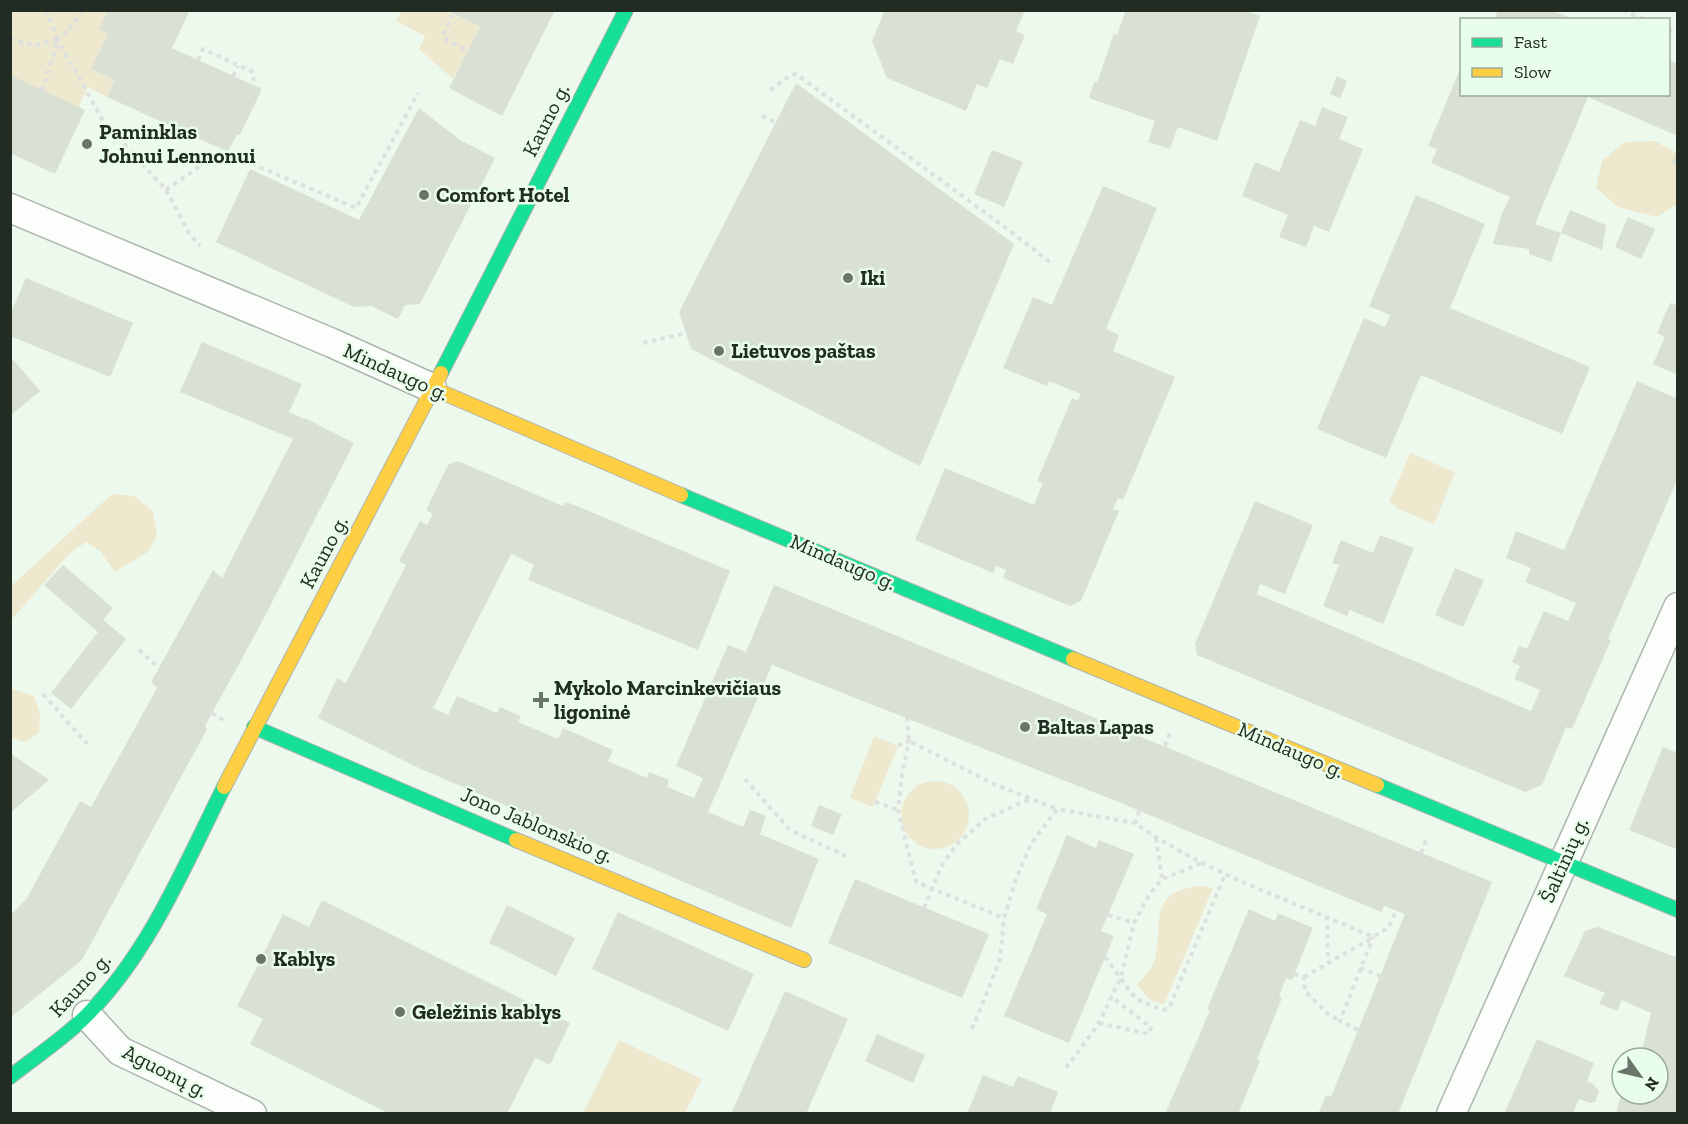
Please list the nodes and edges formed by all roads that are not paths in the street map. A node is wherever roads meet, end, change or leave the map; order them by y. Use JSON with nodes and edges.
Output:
{"nodes":[{"id":1,"x":626,"y":10,"type":"edge"},
{"id":2,"x":10,"y":208,"type":"edge"},
{"id":3,"x":432,"y":388,"type":"junction"},
{"id":4,"x":1677,"y":607,"type":"edge"},
{"id":5,"x":254,"y":727,"type":"junction"},
{"id":6,"x":1562,"y":863,"type":"junction"},
{"id":7,"x":1677,"y":909,"type":"edge"},
{"id":8,"x":804,"y":960,"type":"dead end"},
{"id":9,"x":87,"y":1015,"type":"junction"},
{"id":10,"x":10,"y":1077,"type":"edge"},
{"id":11,"x":252,"y":1113,"type":"edge"},
{"id":12,"x":1451,"y":1113,"type":"edge"}],
"edges":[{"from":1,"to":3,"type":"main road","name":"Kauno g."},
{"from":2,"to":3,"type":"street","name":"Mindaugo g."},
{"from":3,"to":5,"type":"main road","name":"Kauno g."},
{"from":3,"to":6,"type":"main road","name":"Mindaugo g."},
{"from":4,"to":6,"type":"street","name":"Šaltinių g."},
{"from":5,"to":8,"type":"main road","name":"Jono Jablonskio g."},
{"from":5,"to":9,"type":"main road","name":"Kauno g."},
{"from":6,"to":7,"type":"main road","name":"Mindaugo g."},
{"from":6,"to":12,"type":"street","name":"Šaltinių g."},
{"from":9,"to":10,"type":"main road","name":"Kauno g."},
{"from":9,"to":11,"type":"street","name":"Aguonų g."}]}
